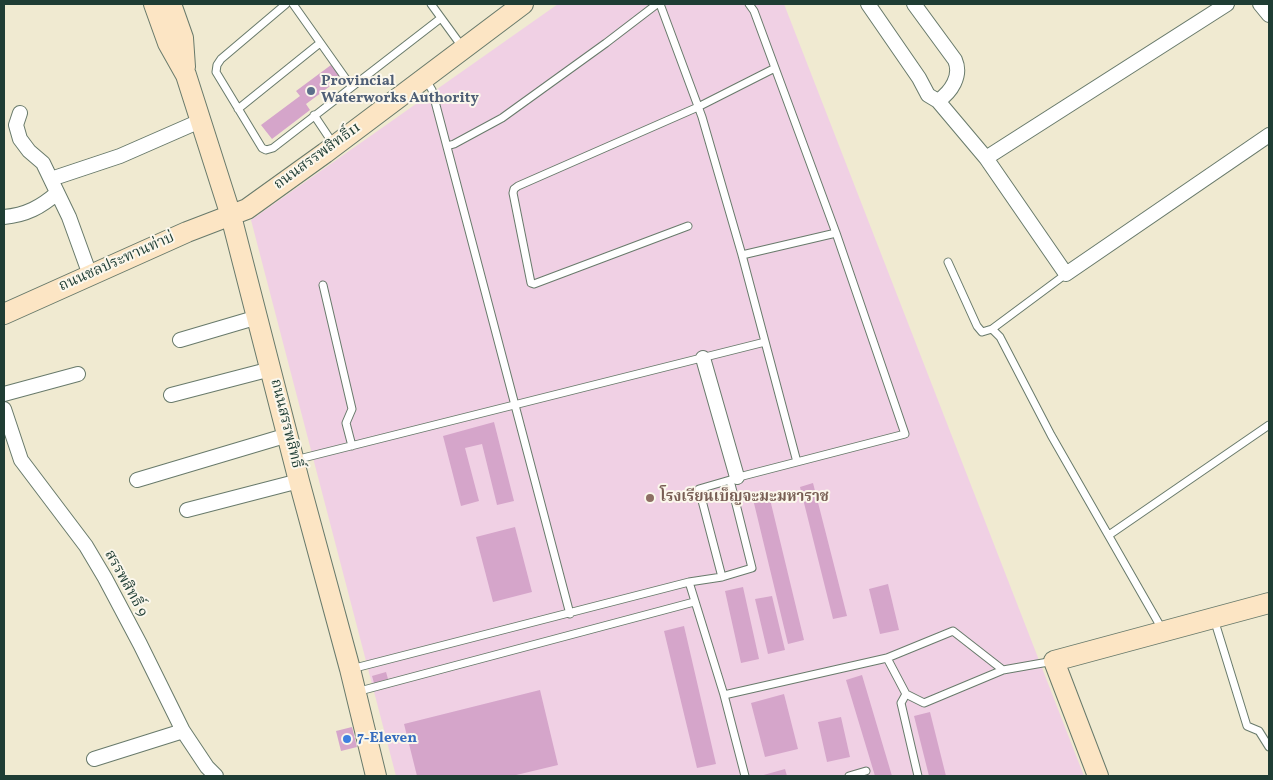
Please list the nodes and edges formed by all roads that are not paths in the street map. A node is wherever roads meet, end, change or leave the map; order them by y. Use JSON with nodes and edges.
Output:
{"nodes":[{"id":1,"x":154,"y":4,"type":"edge"},
{"id":2,"x":171,"y":4,"type":"edge"},
{"id":3,"x":286,"y":4,"type":"edge"},
{"id":4,"x":293,"y":4,"type":"edge"},
{"id":5,"x":431,"y":4,"type":"edge"},
{"id":6,"x":522,"y":4,"type":"edge"},
{"id":7,"x":659,"y":4,"type":"edge"},
{"id":8,"x":749,"y":4,"type":"edge"},
{"id":9,"x":868,"y":4,"type":"edge"},
{"id":10,"x":914,"y":4,"type":"edge"},
{"id":11,"x":1227,"y":4,"type":"edge"},
{"id":12,"x":1260,"y":4,"type":"edge"},
{"id":13,"x":1269,"y":15,"type":"edge"},
{"id":14,"x":441,"y":18,"type":"junction"},
{"id":15,"x":175,"y":41,"type":"junction"},
{"id":16,"x":320,"y":43,"type":"junction"},
{"id":17,"x":464,"y":48,"type":"junction"},
{"id":18,"x":775,"y":68,"type":"junction"},
{"id":19,"x":425,"y":77,"type":"junction"},
{"id":20,"x":351,"y":86,"type":"junction"},
{"id":21,"x":938,"y":101,"type":"junction"},
{"id":22,"x":698,"y":107,"type":"junction"},
{"id":23,"x":238,"y":108,"type":"junction"},
{"id":24,"x":20,"y":113,"type":"dead end"},
{"id":25,"x":314,"y":115,"type":"junction"},
{"id":26,"x":200,"y":121,"type":"junction"},
{"id":27,"x":1269,"y":135,"type":"edge"},
{"id":28,"x":334,"y":146,"type":"junction"},
{"id":29,"x":447,"y":146,"type":"junction"},
{"id":30,"x":986,"y":158,"type":"junction"},
{"id":31,"x":51,"y":179,"type":"junction"},
{"id":32,"x":58,"y":193,"type":"junction"},
{"id":33,"x":231,"y":216,"type":"junction"},
{"id":34,"x":4,"y":217,"type":"edge"},
{"id":35,"x":688,"y":226,"type":"dead end"},
{"id":36,"x":836,"y":233,"type":"junction"},
{"id":37,"x":742,"y":255,"type":"junction"},
{"id":38,"x":948,"y":262,"type":"dead end"},
{"id":39,"x":90,"y":274,"type":"junction"},
{"id":40,"x":1066,"y":274,"type":"junction"},
{"id":41,"x":323,"y":284,"type":"dead end"},
{"id":42,"x":4,"y":314,"type":"edge"},
{"id":43,"x":258,"y":317,"type":"junction"},
{"id":44,"x":992,"y":329,"type":"junction"},
{"id":45,"x":180,"y":340,"type":"dead end"},
{"id":46,"x":766,"y":342,"type":"junction"},
{"id":47,"x":703,"y":358,"type":"junction"},
{"id":48,"x":271,"y":369,"type":"junction"},
{"id":49,"x":78,"y":374,"type":"dead end"},
{"id":50,"x":4,"y":394,"type":"edge"},
{"id":51,"x":172,"y":395,"type":"dead end"},
{"id":52,"x":514,"y":404,"type":"junction"},
{"id":53,"x":4,"y":409,"type":"edge"},
{"id":54,"x":1269,"y":425,"type":"edge"},
{"id":55,"x":288,"y":435,"type":"junction"},
{"id":56,"x":352,"y":446,"type":"junction"},
{"id":57,"x":294,"y":460,"type":"junction"},
{"id":58,"x":797,"y":462,"type":"junction"},
{"id":59,"x":734,"y":478,"type":"junction"},
{"id":60,"x":137,"y":480,"type":"dead end"},
{"id":61,"x":299,"y":481,"type":"junction"},
{"id":62,"x":187,"y":510,"type":"dead end"},
{"id":63,"x":1108,"y":535,"type":"junction"},
{"id":64,"x":722,"y":577,"type":"junction"},
{"id":65,"x":689,"y":582,"type":"junction"},
{"id":66,"x":694,"y":602,"type":"junction"},
{"id":67,"x":1269,"y":602,"type":"edge"},
{"id":68,"x":570,"y":614,"type":"junction"},
{"id":69,"x":1214,"y":618,"type":"junction"},
{"id":70,"x":1164,"y":632,"type":"junction"},
{"id":71,"x":887,"y":658,"type":"junction"},
{"id":72,"x":1054,"y":661,"type":"junction"},
{"id":73,"x":350,"y":670,"type":"junction"},
{"id":74,"x":1002,"y":670,"type":"junction"},
{"id":75,"x":355,"y":692,"type":"junction"},
{"id":76,"x":906,"y":694,"type":"junction"},
{"id":77,"x":724,"y":695,"type":"junction"},
{"id":78,"x":183,"y":731,"type":"junction"},
{"id":79,"x":1269,"y":747,"type":"edge"},
{"id":80,"x":94,"y":759,"type":"dead end"},
{"id":81,"x":866,"y":772,"type":"dead end"},
{"id":82,"x":216,"y":776,"type":"edge"},
{"id":83,"x":376,"y":776,"type":"edge"},
{"id":84,"x":745,"y":776,"type":"edge"},
{"id":85,"x":849,"y":776,"type":"edge"},
{"id":86,"x":918,"y":776,"type":"edge"},
{"id":87,"x":1098,"y":776,"type":"edge"}],
"edges":[{"from":1,"to":15,"type":"street","name":"ถนนสรรพสิทธิ์"},
{"from":2,"to":15,"type":"street","name":"ถนนสรรพสิทธิ์"},
{"from":3,"to":23,"type":"lane"},
{"from":4,"to":16,"type":"lane"},
{"from":5,"to":14,"type":"lane"},
{"from":6,"to":17,"type":"street","name":"ถนนสรรพสิทธิ์11"},
{"from":7,"to":22,"type":"lane"},
{"from":7,"to":29,"type":"lane"},
{"from":8,"to":18,"type":"lane"},
{"from":9,"to":21,"type":"street"},
{"from":10,"to":21,"type":"street"},
{"from":11,"to":30,"type":"street"},
{"from":12,"to":13,"type":"street"},
{"from":14,"to":17,"type":"lane"},
{"from":14,"to":20,"type":"lane"},
{"from":15,"to":26,"type":"street","name":"ถนนสรรพสิทธิ์"},
{"from":16,"to":20,"type":"lane"},
{"from":16,"to":23,"type":"lane"},
{"from":17,"to":19,"type":"street","name":"ถนนสรรพสิทธิ์11"},
{"from":18,"to":22,"type":"lane"},
{"from":18,"to":36,"type":"lane"},
{"from":19,"to":28,"type":"street","name":"ถนนสรรพสิทธิ์11"},
{"from":19,"to":29,"type":"lane"},
{"from":20,"to":25,"type":"lane"},
{"from":21,"to":30,"type":"street"},
{"from":22,"to":35,"type":"lane"},
{"from":22,"to":37,"type":"lane"},
{"from":23,"to":25,"type":"lane"},
{"from":24,"to":31,"type":"street"},
{"from":25,"to":28,"type":"lane"},
{"from":26,"to":31,"type":"street"},
{"from":26,"to":33,"type":"street","name":"ถนนสรรพสิทธิ์"},
{"from":27,"to":40,"type":"street"},
{"from":28,"to":33,"type":"street","name":"ถนนสรรพสิทธิ์11"},
{"from":29,"to":52,"type":"lane"},
{"from":30,"to":40,"type":"street"},
{"from":31,"to":32,"type":"street"},
{"from":32,"to":34,"type":"street"},
{"from":32,"to":39,"type":"street"},
{"from":33,"to":39,"type":"street","name":"ถนนชลประทานท่าบ่"},
{"from":33,"to":43,"type":"street","name":"ถนนสรรพสิทธิ์"},
{"from":36,"to":37,"type":"lane"},
{"from":36,"to":58,"type":"lane"},
{"from":37,"to":46,"type":"lane"},
{"from":38,"to":44,"type":"lane"},
{"from":39,"to":42,"type":"street","name":"ถนนชลประทานท่าบ่"},
{"from":40,"to":44,"type":"lane"},
{"from":41,"to":56,"type":"lane"},
{"from":43,"to":45,"type":"street"},
{"from":43,"to":48,"type":"street","name":"ถนนสรรพสิทธิ์"},
{"from":44,"to":63,"type":"lane"},
{"from":46,"to":47,"type":"lane"},
{"from":46,"to":58,"type":"lane"},
{"from":47,"to":52,"type":"lane"},
{"from":47,"to":59,"type":"street"},
{"from":48,"to":51,"type":"street"},
{"from":48,"to":55,"type":"street","name":"ถนนสรรพสิทธิ์"},
{"from":49,"to":50,"type":"street"},
{"from":52,"to":56,"type":"lane"},
{"from":52,"to":68,"type":"lane"},
{"from":53,"to":78,"type":"street","name":"สรรพสิทธิ์ 9"},
{"from":54,"to":63,"type":"lane"},
{"from":55,"to":57,"type":"street","name":"ถนนสรรพสิทธิ์"},
{"from":55,"to":60,"type":"street"},
{"from":56,"to":57,"type":"lane"},
{"from":57,"to":61,"type":"street","name":"ถนนสรรพสิทธิ์"},
{"from":58,"to":59,"type":"lane"},
{"from":59,"to":64,"type":"lane"},
{"from":59,"to":64,"type":"lane"},
{"from":61,"to":62,"type":"street"},
{"from":61,"to":73,"type":"street","name":"ถนนสรรพสิทธิ์"},
{"from":63,"to":70,"type":"lane"},
{"from":64,"to":65,"type":"lane"},
{"from":65,"to":66,"type":"lane"},
{"from":65,"to":68,"type":"lane"},
{"from":66,"to":75,"type":"lane"},
{"from":66,"to":77,"type":"lane"},
{"from":67,"to":69,"type":"street"},
{"from":68,"to":73,"type":"lane"},
{"from":69,"to":70,"type":"street"},
{"from":69,"to":79,"type":"lane"},
{"from":70,"to":72,"type":"street"},
{"from":71,"to":74,"type":"lane"},
{"from":71,"to":76,"type":"lane"},
{"from":71,"to":77,"type":"lane"},
{"from":72,"to":74,"type":"lane"},
{"from":72,"to":87,"type":"street"},
{"from":73,"to":75,"type":"street","name":"ถนนสรรพสิทธิ์"},
{"from":74,"to":76,"type":"lane"},
{"from":75,"to":83,"type":"street","name":"ถนนสรรพสิทธิ์"},
{"from":76,"to":86,"type":"lane"},
{"from":77,"to":84,"type":"lane"},
{"from":78,"to":80,"type":"street"},
{"from":78,"to":82,"type":"street","name":"สรรพสิทธิ์ 9"},
{"from":81,"to":85,"type":"lane"}]}
